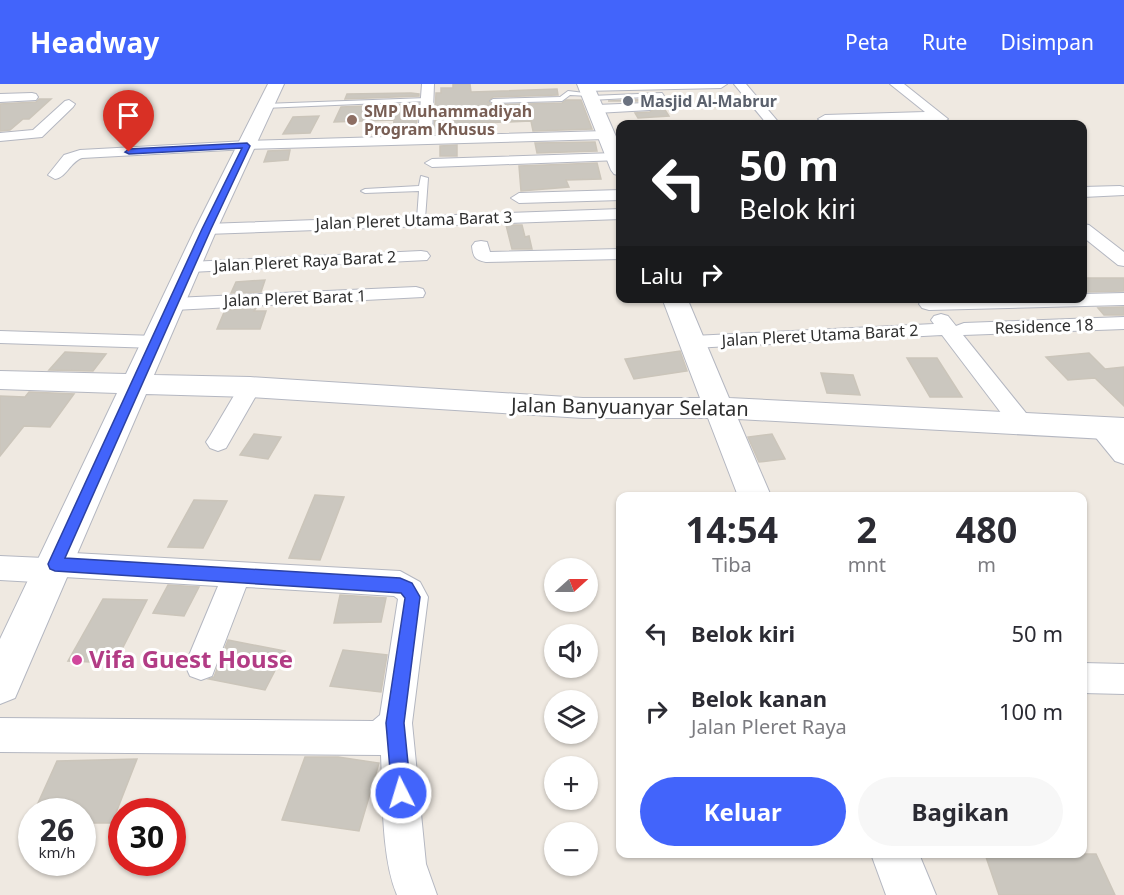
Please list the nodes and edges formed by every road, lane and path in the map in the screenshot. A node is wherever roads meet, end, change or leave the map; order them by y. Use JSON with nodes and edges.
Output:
{"nodes":[{"id":1,"x":428,"y":84,"type":"edge"},
{"id":2,"x":721,"y":84,"type":"edge"},
{"id":3,"x":740,"y":84,"type":"edge"},
{"id":4,"x":896,"y":84,"type":"edge"},
{"id":5,"x":270,"y":95,"type":"edge"},
{"id":6,"x":663,"y":95,"type":"dead end"},
{"id":7,"x":32,"y":97,"type":"dead end"},
{"id":8,"x":0,"y":98,"type":"edge"},
{"id":9,"x":427,"y":100,"type":"junction"},
{"id":10,"x":493,"y":101,"type":"dead end"},
{"id":11,"x":69,"y":104,"type":"dead end"},
{"id":12,"x":594,"y":104,"type":"edge"},
{"id":13,"x":646,"y":106,"type":"dead end"},
{"id":14,"x":937,"y":116,"type":"junction"},
{"id":15,"x":825,"y":119,"type":"dead end"},
{"id":16,"x":771,"y":120,"type":"edge"},
{"id":17,"x":942,"y":120,"type":"edge"},
{"id":18,"x":426,"y":133,"type":"junction"},
{"id":19,"x":0,"y":137,"type":"edge"},
{"id":20,"x":247,"y":146,"type":"junction"},
{"id":21,"x":616,"y":159,"type":"edge"},
{"id":22,"x":432,"y":163,"type":"dead end"},
{"id":23,"x":616,"y":164,"type":"edge"},
{"id":24,"x":55,"y":175,"type":"dead end"},
{"id":25,"x":424,"y":178,"type":"dead end"},
{"id":26,"x":423,"y":188,"type":"junction"},
{"id":27,"x":365,"y":191,"type":"dead end"},
{"id":28,"x":1120,"y":191,"type":"dead end"},
{"id":29,"x":1087,"y":192,"type":"edge"},
{"id":30,"x":616,"y":195,"type":"edge"},
{"id":31,"x":519,"y":198,"type":"dead end"},
{"id":32,"x":616,"y":214,"type":"edge"},
{"id":33,"x":421,"y":219,"type":"junction"},
{"id":34,"x":206,"y":229,"type":"junction"},
{"id":35,"x":1087,"y":232,"type":"edge"},
{"id":36,"x":481,"y":246,"type":"dead end"},
{"id":37,"x":616,"y":254,"type":"edge"},
{"id":38,"x":421,"y":256,"type":"dead end"},
{"id":39,"x":1124,"y":261,"type":"edge"},
{"id":40,"x":190,"y":267,"type":"junction"},
{"id":41,"x":416,"y":293,"type":"dead end"},
{"id":42,"x":1087,"y":299,"type":"edge"},
{"id":43,"x":1124,"y":299,"type":"edge"},
{"id":44,"x":676,"y":303,"type":"edge"},
{"id":45,"x":928,"y":303,"type":"edge"},
{"id":46,"x":174,"y":304,"type":"junction"},
{"id":47,"x":1124,"y":323,"type":"edge"},
{"id":48,"x":956,"y":329,"type":"junction"},
{"id":49,"x":0,"y":337,"type":"edge"},
{"id":50,"x":156,"y":342,"type":"junction"},
{"id":51,"x":693,"y":342,"type":"junction"},
{"id":52,"x":0,"y":380,"type":"edge"},
{"id":53,"x":137,"y":384,"type":"junction"},
{"id":54,"x":250,"y":387,"type":"junction"},
{"id":55,"x":719,"y":408,"type":"junction"},
{"id":56,"x":1022,"y":424,"type":"junction"},
{"id":57,"x":1112,"y":429,"type":"edge"},
{"id":58,"x":218,"y":442,"type":"dead end"},
{"id":59,"x":1124,"y":455,"type":"edge"},
{"id":60,"x":752,"y":492,"type":"edge"},
{"id":61,"x":0,"y":567,"type":"edge"},
{"id":62,"x":54,"y":568,"type":"junction"},
{"id":63,"x":236,"y":575,"type":"junction"},
{"id":64,"x":201,"y":665,"type":"dead end"},
{"id":65,"x":1087,"y":678,"type":"edge"},
{"id":66,"x":1124,"y":679,"type":"edge"},
{"id":67,"x":0,"y":684,"type":"edge"},
{"id":68,"x":395,"y":723,"type":"junction"},
{"id":69,"x":0,"y":735,"type":"edge"},
{"id":70,"x":897,"y":858,"type":"edge"},
{"id":71,"x":417,"y":895,"type":"edge"},
{"id":72,"x":911,"y":895,"type":"edge"}],
"edges":[{"from":1,"to":9,"type":"street"},
{"from":2,"to":12,"type":"street"},
{"from":3,"to":16,"type":"street"},
{"from":4,"to":14,"type":"street"},
{"from":5,"to":9,"type":"lane"},
{"from":5,"to":20,"type":"street"},
{"from":6,"to":12,"type":"lane"},
{"from":7,"to":8,"type":"street"},
{"from":9,"to":18,"type":"street"},
{"from":10,"to":12,"type":"lane"},
{"from":11,"to":19,"type":"street"},
{"from":12,"to":13,"type":"street"},
{"from":12,"to":18,"type":"street"},
{"from":12,"to":21,"type":"street"},
{"from":14,"to":15,"type":"street"},
{"from":14,"to":17,"type":"street"},
{"from":18,"to":20,"type":"street"},
{"from":20,"to":24,"type":"street"},
{"from":20,"to":34,"type":"street"},
{"from":22,"to":23,"type":"street"},
{"from":25,"to":26,"type":"lane"},
{"from":26,"to":27,"type":"lane"},
{"from":26,"to":33,"type":"lane"},
{"from":28,"to":29,"type":"street"},
{"from":30,"to":31,"type":"street"},
{"from":32,"to":33,"type":"street","name":"Jalan Pleret Utama Barat 3"},
{"from":33,"to":34,"type":"street","name":"Jalan Pleret Utama Barat 3"},
{"from":34,"to":40,"type":"street"},
{"from":35,"to":39,"type":"street"},
{"from":36,"to":37,"type":"street"},
{"from":38,"to":40,"type":"street","name":"Jalan Pleret Raya Barat 2"},
{"from":40,"to":46,"type":"street"},
{"from":41,"to":46,"type":"street","name":"Jalan Pleret Barat 1"},
{"from":42,"to":43,"type":"street"},
{"from":44,"to":51,"type":"street"},
{"from":45,"to":48,"type":"street"},
{"from":46,"to":50,"type":"street"},
{"from":47,"to":48,"type":"street","name":"Residence 18"},
{"from":48,"to":51,"type":"street","name":"Jalan Pleret Utama Barat 2"},
{"from":48,"to":56,"type":"street"},
{"from":49,"to":50,"type":"street"},
{"from":50,"to":53,"type":"street"},
{"from":51,"to":55,"type":"street"},
{"from":52,"to":53,"type":"street","name":"Jalan Banyuanyar Selatan"},
{"from":53,"to":54,"type":"street","name":"Jalan Banyuanyar Selatan"},
{"from":53,"to":62,"type":"street"},
{"from":54,"to":55,"type":"street","name":"Jalan Banyuanyar Selatan"},
{"from":54,"to":58,"type":"street"},
{"from":55,"to":56,"type":"street","name":"Jalan Banyuanyar Selatan"},
{"from":55,"to":60,"type":"street"},
{"from":56,"to":57,"type":"street","name":"Jalan Banyuanyar Selatan"},
{"from":57,"to":59,"type":"street"},
{"from":61,"to":62,"type":"street"},
{"from":62,"to":63,"type":"street"},
{"from":62,"to":67,"type":"street"},
{"from":63,"to":64,"type":"street"},
{"from":63,"to":68,"type":"street"},
{"from":65,"to":66,"type":"street"},
{"from":68,"to":69,"type":"street"},
{"from":68,"to":71,"type":"street"},
{"from":70,"to":72,"type":"street"}]}
